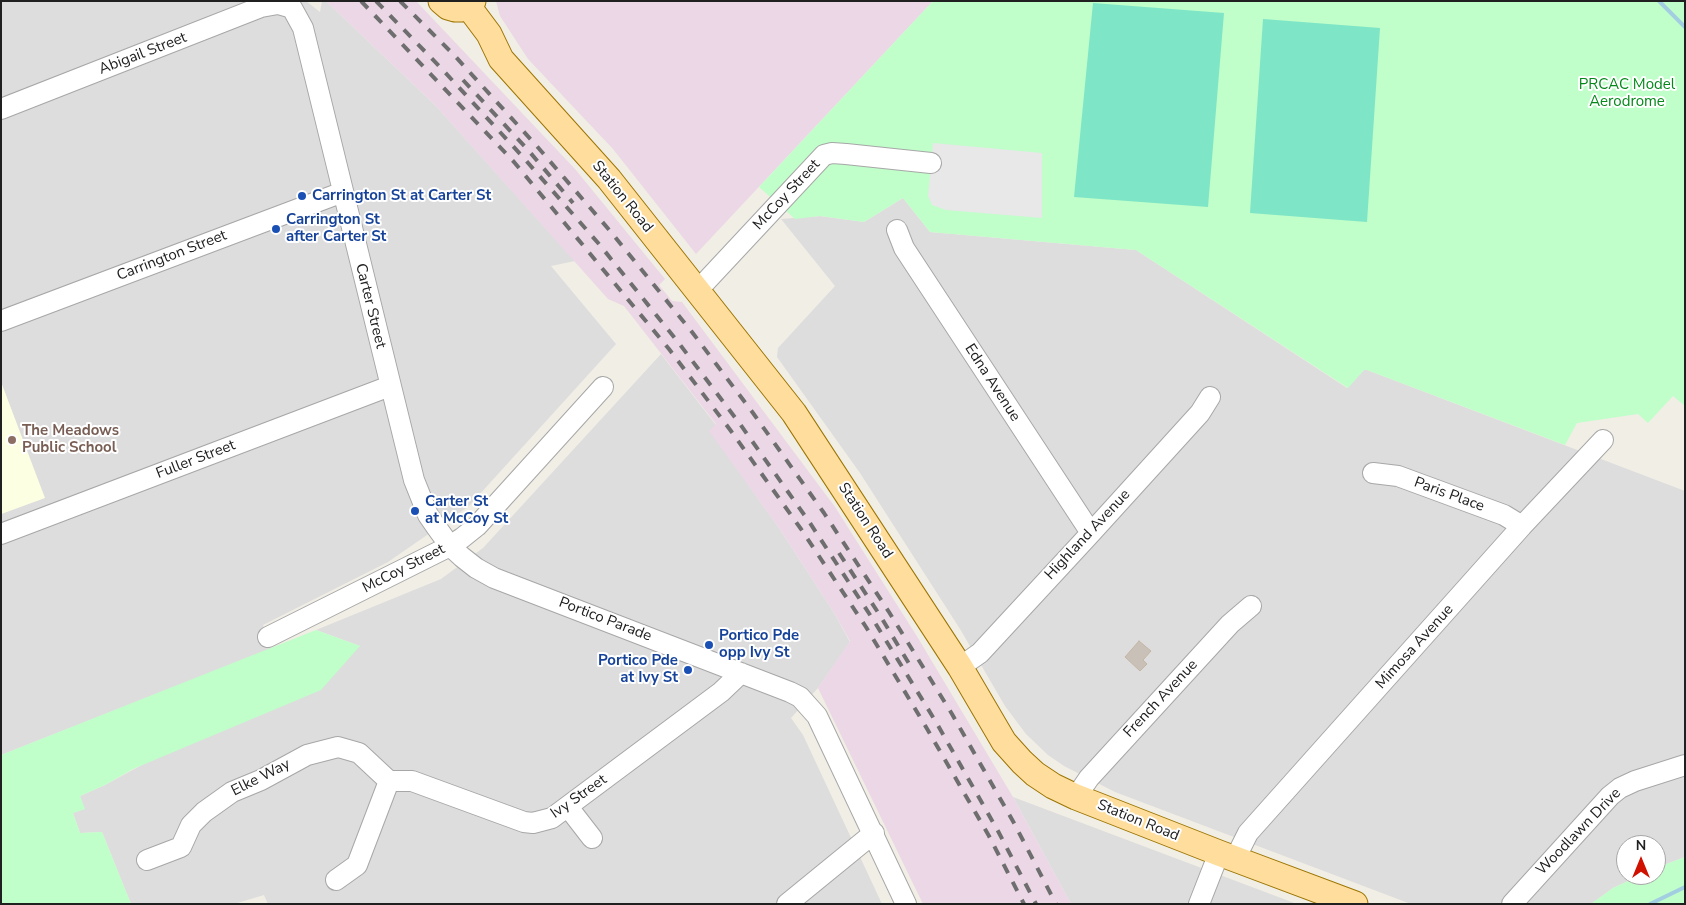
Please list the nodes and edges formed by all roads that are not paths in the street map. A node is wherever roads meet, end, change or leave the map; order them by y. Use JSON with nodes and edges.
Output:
{"nodes":[{"id":1,"x":442,"y":1,"type":"edge"},
{"id":2,"x":287,"y":3,"type":"edge"},
{"id":3,"x":470,"y":4,"type":"edge"},
{"id":4,"x":1,"y":110,"type":"edge"},
{"id":5,"x":930,"y":163,"type":"dead end"},
{"id":6,"x":343,"y":192,"type":"junction"},
{"id":7,"x":897,"y":230,"type":"dead end"},
{"id":8,"x":697,"y":291,"type":"junction"},
{"id":9,"x":1,"y":321,"type":"edge"},
{"id":10,"x":390,"y":386,"type":"junction"},
{"id":11,"x":603,"y":387,"type":"dead end"},
{"id":12,"x":1210,"y":397,"type":"dead end"},
{"id":13,"x":1603,"y":440,"type":"dead end"},
{"id":14,"x":1373,"y":473,"type":"dead end"},
{"id":15,"x":1522,"y":526,"type":"junction"},
{"id":16,"x":1091,"y":533,"type":"junction"},
{"id":17,"x":1,"y":534,"type":"edge"},
{"id":18,"x":450,"y":546,"type":"junction"},
{"id":19,"x":1251,"y":606,"type":"dead end"},
{"id":20,"x":268,"y":637,"type":"dead end"},
{"id":21,"x":960,"y":667,"type":"junction"},
{"id":22,"x":741,"y":673,"type":"junction"},
{"id":23,"x":1685,"y":765,"type":"edge"},
{"id":24,"x":389,"y":781,"type":"junction"},
{"id":25,"x":1076,"y":797,"type":"junction"},
{"id":26,"x":568,"y":807,"type":"junction"},
{"id":27,"x":874,"y":833,"type":"junction"},
{"id":28,"x":592,"y":838,"type":"dead end"},
{"id":29,"x":1227,"y":856,"type":"junction"},
{"id":30,"x":147,"y":860,"type":"dead end"},
{"id":31,"x":336,"y":880,"type":"dead end"},
{"id":32,"x":787,"y":904,"type":"edge"},
{"id":33,"x":906,"y":904,"type":"edge"},
{"id":34,"x":1199,"y":904,"type":"edge"},
{"id":35,"x":1355,"y":904,"type":"edge"},
{"id":36,"x":1512,"y":904,"type":"edge"}],
"edges":[{"from":1,"to":3,"type":"main road"},
{"from":2,"to":4,"type":"street","name":"Abigail Street"},
{"from":2,"to":6,"type":"street","name":"Carter Street"},
{"from":3,"to":8,"type":"main road","name":"Station Road"},
{"from":5,"to":8,"type":"street","name":"McCoy Street"},
{"from":6,"to":9,"type":"street","name":"Carrington Street"},
{"from":6,"to":10,"type":"street","name":"Carter Street"},
{"from":7,"to":16,"type":"street","name":"Edna Avenue"},
{"from":8,"to":21,"type":"main road","name":"Station Road"},
{"from":10,"to":17,"type":"street","name":"Fuller Street"},
{"from":10,"to":18,"type":"street","name":"Carter Street"},
{"from":11,"to":18,"type":"street","name":"McCoy Street"},
{"from":12,"to":16,"type":"street","name":"Highland Avenue"},
{"from":13,"to":15,"type":"street","name":"Mimosa Avenue"},
{"from":14,"to":15,"type":"street","name":"Paris Place"},
{"from":15,"to":29,"type":"street","name":"Mimosa Avenue"},
{"from":16,"to":21,"type":"street","name":"Highland Avenue"},
{"from":18,"to":20,"type":"street","name":"McCoy Street"},
{"from":18,"to":22,"type":"street","name":"Portico Parade"},
{"from":19,"to":25,"type":"street","name":"French Avenue"},
{"from":21,"to":25,"type":"main road","name":"Station Road"},
{"from":22,"to":26,"type":"street","name":"Ivy Street"},
{"from":22,"to":27,"type":"street","name":"Portico Parade"},
{"from":23,"to":36,"type":"street","name":"Woodlawn Drive"},
{"from":24,"to":26,"type":"street","name":"Ivy Street"},
{"from":24,"to":30,"type":"street","name":"Elke Way"},
{"from":24,"to":31,"type":"street"},
{"from":25,"to":29,"type":"main road","name":"Station Road"},
{"from":26,"to":28,"type":"street"},
{"from":27,"to":32,"type":"street"},
{"from":27,"to":33,"type":"street","name":"Portico Parade"},
{"from":29,"to":34,"type":"street","name":"Mimosa Avenue"},
{"from":29,"to":35,"type":"main road","name":"Station Road"}]}
